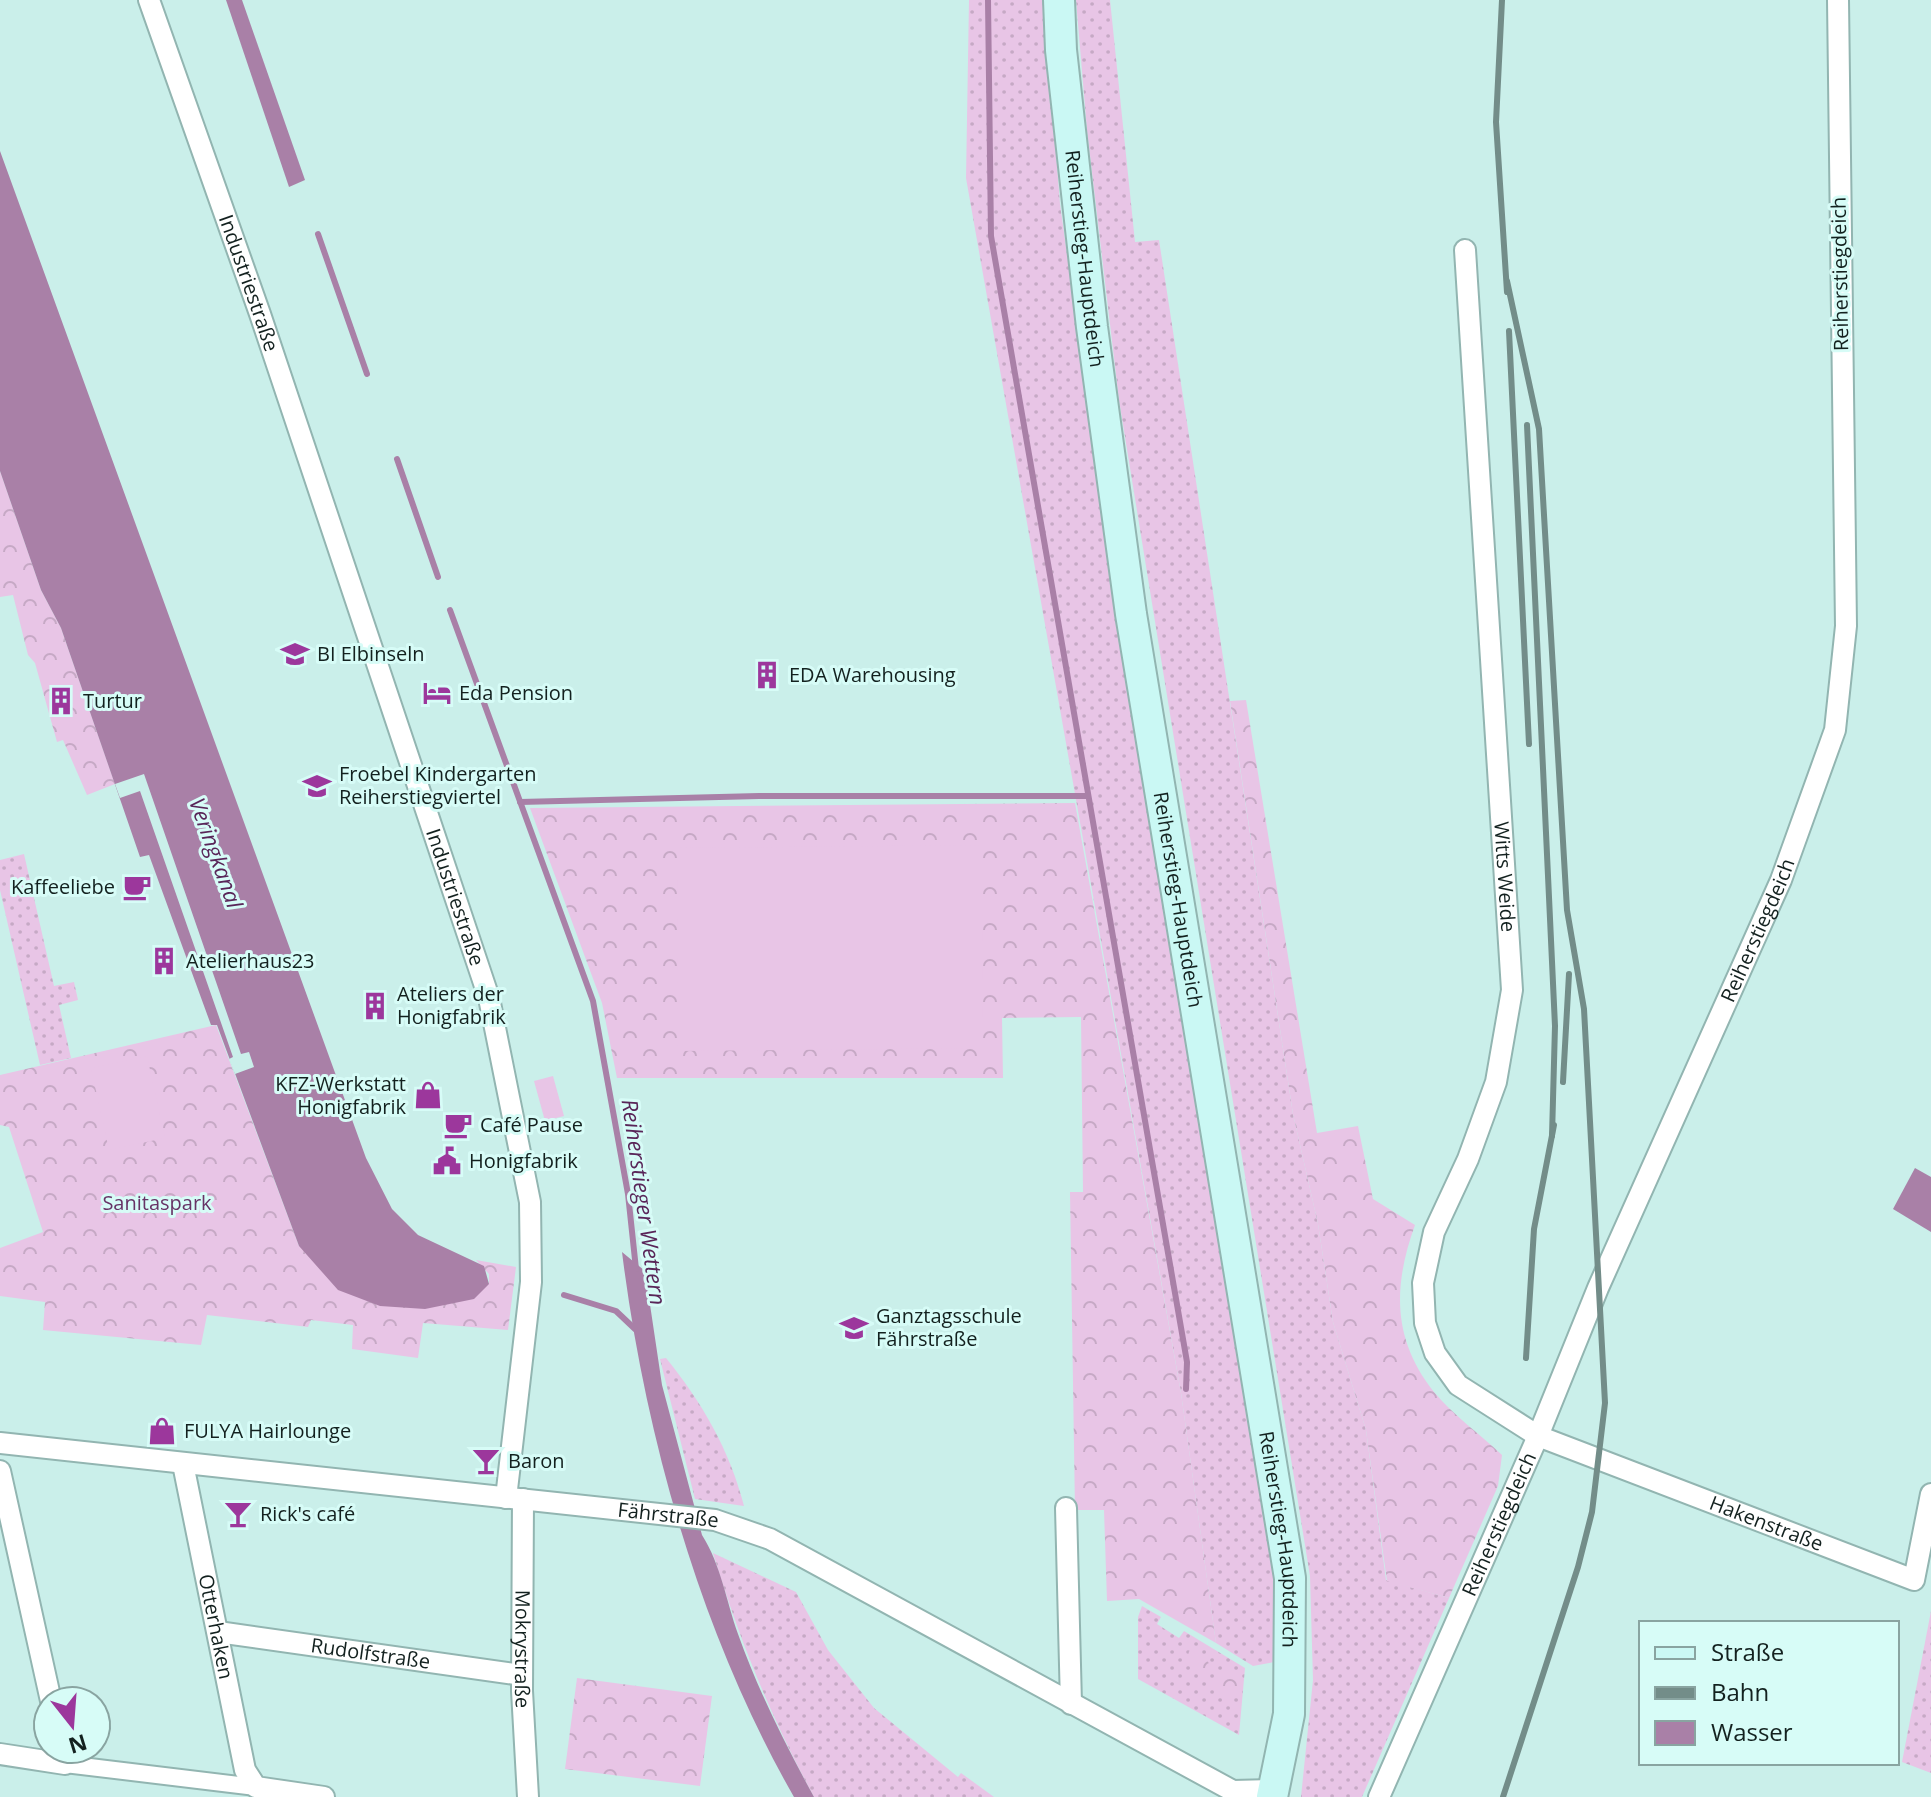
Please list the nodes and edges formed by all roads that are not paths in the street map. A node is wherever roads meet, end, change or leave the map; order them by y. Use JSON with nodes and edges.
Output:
{"nodes":[{"id":1,"x":149,"y":0,"type":"edge"},
{"id":2,"x":1059,"y":0,"type":"edge"},
{"id":3,"x":1838,"y":0,"type":"edge"},
{"id":4,"x":1465,"y":250,"type":"dead end"},
{"id":5,"x":1538,"y":1436,"type":"junction"},
{"id":6,"x":0,"y":1443,"type":"edge"},
{"id":7,"x":183,"y":1464,"type":"junction"},
{"id":8,"x":0,"y":1471,"type":"edge"},
{"id":9,"x":1931,"y":1494,"type":"edge"},
{"id":10,"x":514,"y":1498,"type":"junction"},
{"id":11,"x":1066,"y":1508,"type":"dead end"},
{"id":12,"x":218,"y":1632,"type":"junction"},
{"id":13,"x":522,"y":1675,"type":"junction"},
{"id":14,"x":47,"y":1685,"type":"edge"},
{"id":15,"x":1071,"y":1704,"type":"junction"},
{"id":16,"x":0,"y":1754,"type":"edge"},
{"id":17,"x":32,"y":1755,"type":"edge"},
{"id":18,"x":112,"y":1764,"type":"edge"},
{"id":19,"x":256,"y":1787,"type":"junction"},
{"id":20,"x":1273,"y":1794,"type":"edge"},
{"id":21,"x":324,"y":1797,"type":"edge"},
{"id":22,"x":528,"y":1797,"type":"edge"},
{"id":23,"x":1379,"y":1797,"type":"edge"}],
"edges":[{"from":1,"to":10,"type":"street","name":"Industriestraße"},
{"from":2,"to":20,"type":"main road","name":"Reiherstieg-Hauptdeich"},
{"from":3,"to":5,"type":"street","name":"Reiherstiegdeich"},
{"from":4,"to":5,"type":"street","name":"Witts Weide"},
{"from":5,"to":9,"type":"street","name":"Hakenstraße"},
{"from":5,"to":23,"type":"street","name":"Reiherstiegdeich"},
{"from":6,"to":7,"type":"street","name":"Fährstraße"},
{"from":7,"to":10,"type":"street","name":"Fährstraße"},
{"from":7,"to":12,"type":"street","name":"Otterhaken"},
{"from":8,"to":14,"type":"street"},
{"from":10,"to":13,"type":"street","name":"Mokrystraße"},
{"from":10,"to":15,"type":"street","name":"Fährstraße"},
{"from":11,"to":15,"type":"street"},
{"from":12,"to":13,"type":"street","name":"Rudolfstraße"},
{"from":12,"to":19,"type":"street","name":"Otterhaken"},
{"from":13,"to":22,"type":"street","name":"Mokrystraße"},
{"from":15,"to":20,"type":"street","name":"Fährstraße"},
{"from":16,"to":17,"type":"street"},
{"from":18,"to":19,"type":"street"},
{"from":19,"to":21,"type":"street"}]}
